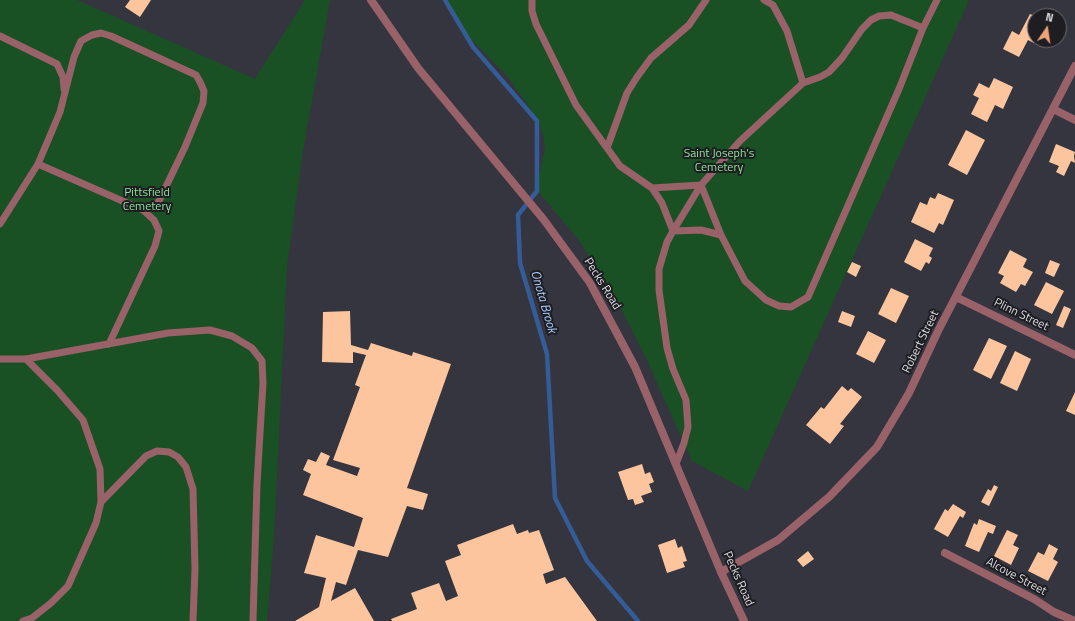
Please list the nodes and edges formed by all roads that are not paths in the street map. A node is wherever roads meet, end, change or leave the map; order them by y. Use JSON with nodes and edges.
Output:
{"nodes":[{"id":1,"x":371,"y":0,"type":"edge"},
{"id":2,"x":532,"y":0,"type":"edge"},
{"id":3,"x":706,"y":0,"type":"edge"},
{"id":4,"x":764,"y":0,"type":"edge"},
{"id":5,"x":937,"y":0,"type":"edge"},
{"id":6,"x":775,"y":2,"type":"edge"},
{"id":7,"x":923,"y":28,"type":"junction"},
{"id":8,"x":0,"y":36,"type":"edge"},
{"id":9,"x":1075,"y":66,"type":"edge"},
{"id":10,"x":803,"y":83,"type":"junction"},
{"id":11,"x":65,"y":94,"type":"junction"},
{"id":12,"x":1053,"y":109,"type":"junction"},
{"id":13,"x":1075,"y":120,"type":"edge"},
{"id":14,"x":607,"y":148,"type":"junction"},
{"id":15,"x":38,"y":164,"type":"junction"},
{"id":16,"x":701,"y":185,"type":"junction"},
{"id":17,"x":652,"y":188,"type":"junction"},
{"id":18,"x":143,"y":210,"type":"junction"},
{"id":19,"x":0,"y":224,"type":"edge"},
{"id":20,"x":673,"y":231,"type":"junction"},
{"id":21,"x":721,"y":235,"type":"junction"},
{"id":22,"x":956,"y":297,"type":"junction"},
{"id":23,"x":109,"y":344,"type":"junction"},
{"id":24,"x":1075,"y":356,"type":"edge"},
{"id":25,"x":0,"y":359,"type":"edge"},
{"id":26,"x":26,"y":359,"type":"junction"},
{"id":27,"x":676,"y":464,"type":"junction"},
{"id":28,"x":101,"y":502,"type":"junction"},
{"id":29,"x":944,"y":553,"type":"dead end"},
{"id":30,"x":721,"y":572,"type":"junction"},
{"id":31,"x":1075,"y":618,"type":"edge"},
{"id":32,"x":24,"y":621,"type":"edge"},
{"id":33,"x":193,"y":621,"type":"edge"},
{"id":34,"x":253,"y":621,"type":"edge"},
{"id":35,"x":744,"y":621,"type":"edge"}],
"edges":[{"from":1,"to":27,"type":"street","name":"Pecks Road"},
{"from":2,"to":14,"type":"lane"},
{"from":3,"to":14,"type":"lane"},
{"from":4,"to":6,"type":"lane"},
{"from":5,"to":7,"type":"lane"},
{"from":6,"to":10,"type":"lane"},
{"from":7,"to":10,"type":"lane"},
{"from":7,"to":21,"type":"lane"},
{"from":8,"to":11,"type":"lane"},
{"from":9,"to":12,"type":"street","name":"Robert Street"},
{"from":10,"to":16,"type":"lane"},
{"from":11,"to":15,"type":"lane"},
{"from":11,"to":18,"type":"lane"},
{"from":12,"to":13,"type":"street"},
{"from":12,"to":22,"type":"street","name":"Robert Street"},
{"from":14,"to":17,"type":"lane"},
{"from":15,"to":18,"type":"lane"},
{"from":15,"to":19,"type":"lane"},
{"from":16,"to":17,"type":"lane"},
{"from":16,"to":20,"type":"lane"},
{"from":16,"to":21,"type":"lane"},
{"from":17,"to":20,"type":"lane"},
{"from":18,"to":23,"type":"lane"},
{"from":20,"to":21,"type":"lane"},
{"from":20,"to":27,"type":"lane"},
{"from":22,"to":24,"type":"street","name":"Plinn Street"},
{"from":22,"to":30,"type":"street","name":"Robert Street"},
{"from":23,"to":26,"type":"lane"},
{"from":23,"to":34,"type":"lane"},
{"from":25,"to":26,"type":"lane"},
{"from":26,"to":28,"type":"lane"},
{"from":27,"to":30,"type":"street","name":"Pecks Road"},
{"from":28,"to":32,"type":"lane"},
{"from":28,"to":33,"type":"lane"},
{"from":29,"to":31,"type":"street","name":"Alcove Street"},
{"from":30,"to":35,"type":"street","name":"Pecks Road"}]}
